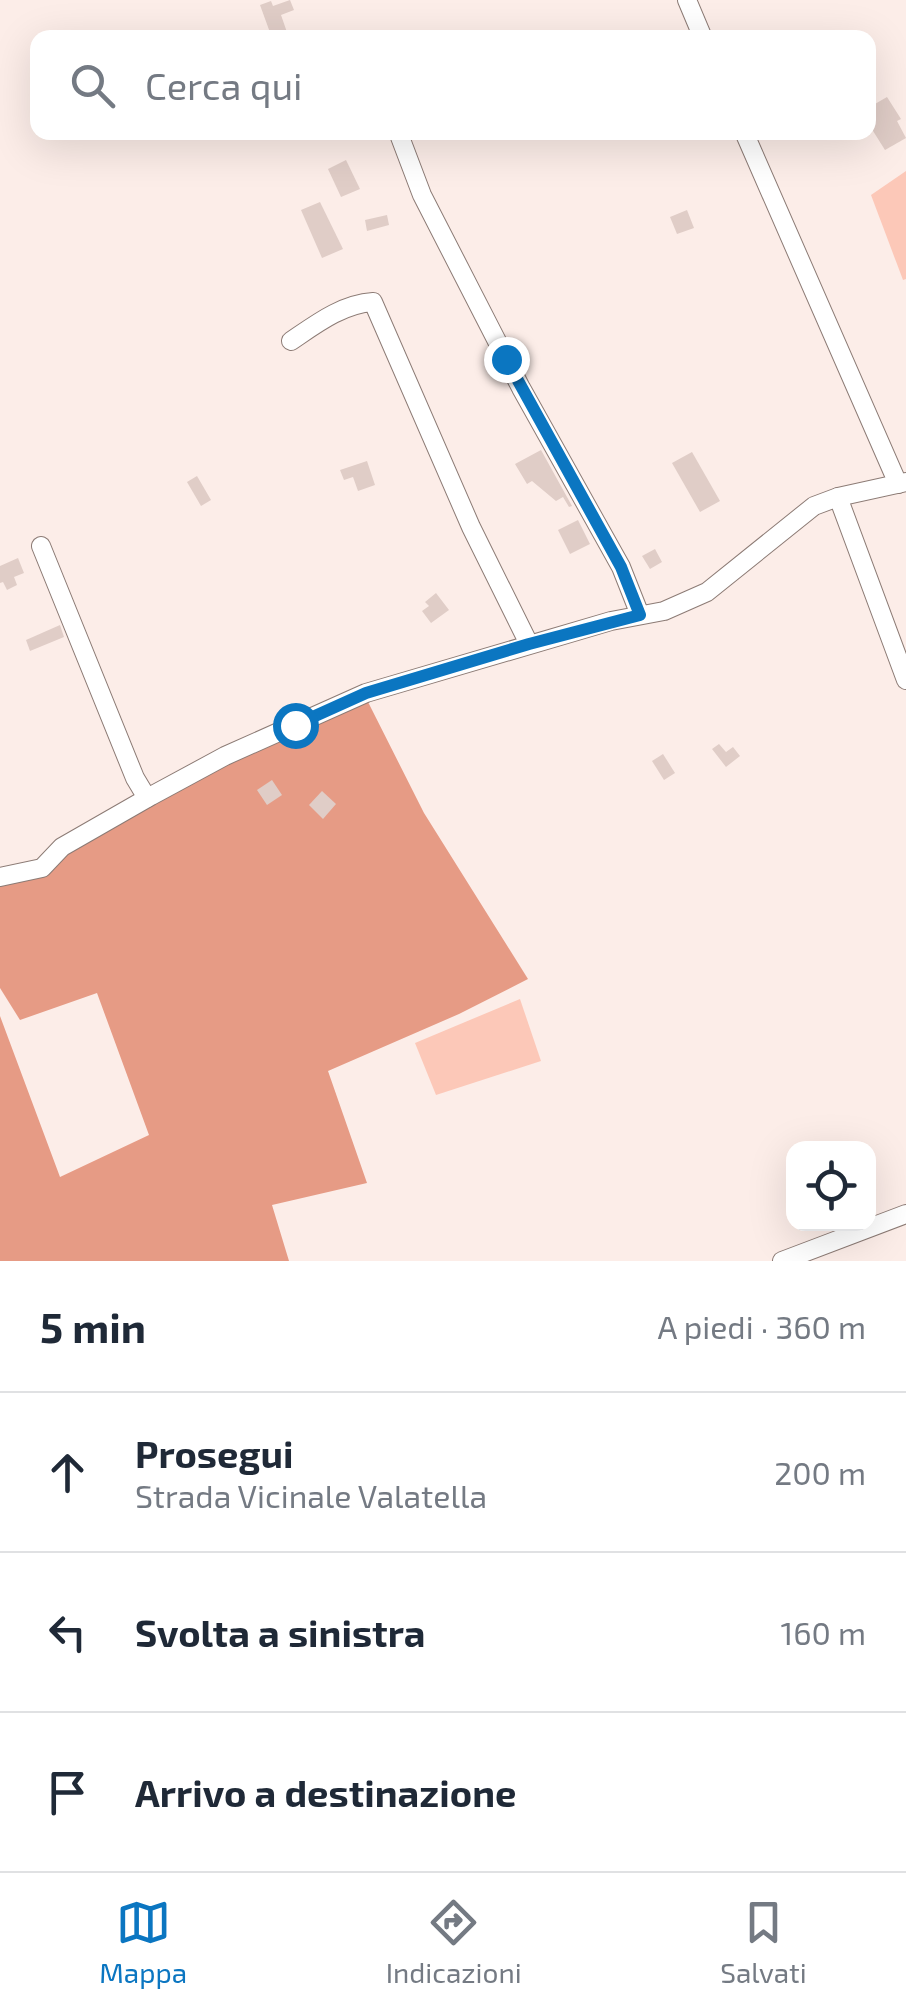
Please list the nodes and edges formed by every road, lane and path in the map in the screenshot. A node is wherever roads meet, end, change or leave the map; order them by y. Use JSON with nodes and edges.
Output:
{"nodes":[{"id":1,"x":687,"y":0,"type":"edge"},
{"id":2,"x":700,"y":30,"type":"edge"},
{"id":3,"x":401,"y":140,"type":"edge"},
{"id":4,"x":748,"y":140,"type":"edge"},
{"id":5,"x":291,"y":342,"type":"dead end"},
{"id":6,"x":902,"y":483,"type":"edge"},
{"id":7,"x":838,"y":497,"type":"junction"},
{"id":8,"x":41,"y":546,"type":"dead end"},
{"id":9,"x":640,"y":615,"type":"junction"},
{"id":10,"x":529,"y":644,"type":"junction"},
{"id":11,"x":906,"y":680,"type":"edge"},
{"id":12,"x":146,"y":798,"type":"junction"},
{"id":13,"x":0,"y":876,"type":"edge"},
{"id":14,"x":906,"y":1214,"type":"edge"},
{"id":15,"x":782,"y":1261,"type":"edge"}],
"edges":[{"from":1,"to":2,"type":"street"},
{"from":3,"to":9,"type":"street"},
{"from":4,"to":6,"type":"street"},
{"from":5,"to":10,"type":"street"},
{"from":6,"to":7,"type":"street"},
{"from":7,"to":9,"type":"street"},
{"from":7,"to":11,"type":"street"},
{"from":8,"to":12,"type":"street"},
{"from":9,"to":10,"type":"street"},
{"from":10,"to":12,"type":"street"},
{"from":12,"to":13,"type":"street"},
{"from":14,"to":15,"type":"street"}]}
